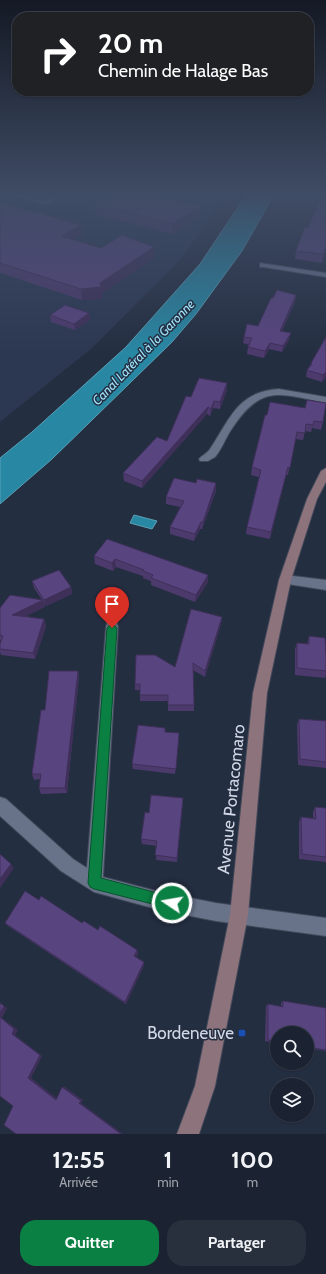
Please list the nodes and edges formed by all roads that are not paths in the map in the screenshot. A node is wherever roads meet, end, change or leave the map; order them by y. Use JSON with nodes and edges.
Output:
{"nodes":[{"id":1,"x":262,"y":265,"type":"dead end"},
{"id":2,"x":326,"y":275,"type":"edge"},
{"id":3,"x":326,"y":400,"type":"edge"},
{"id":4,"x":204,"y":459,"type":"dead end"},
{"id":5,"x":326,"y":471,"type":"edge"},
{"id":6,"x":285,"y":580,"type":"junction"},
{"id":7,"x":326,"y":585,"type":"edge"},
{"id":8,"x":112,"y":628,"type":"dead end"},
{"id":9,"x":0,"y":805,"type":"edge"},
{"id":10,"x":94,"y":883,"type":"junction"},
{"id":11,"x":239,"y":915,"type":"junction"},
{"id":12,"x":326,"y":927,"type":"edge"},
{"id":13,"x":188,"y":1134,"type":"edge"}],
"edges":[{"from":1,"to":2,"type":"street"},
{"from":3,"to":4,"type":"street"},
{"from":5,"to":6,"type":"street","name":"Avenue Portacomaro"},
{"from":6,"to":7,"type":"street"},
{"from":6,"to":11,"type":"street","name":"Avenue Portacomaro"},
{"from":8,"to":10,"type":"street"},
{"from":9,"to":10,"type":"street"},
{"from":10,"to":11,"type":"street"},
{"from":11,"to":12,"type":"street"},
{"from":11,"to":13,"type":"street","name":"Avenue Portacomaro"}]}
